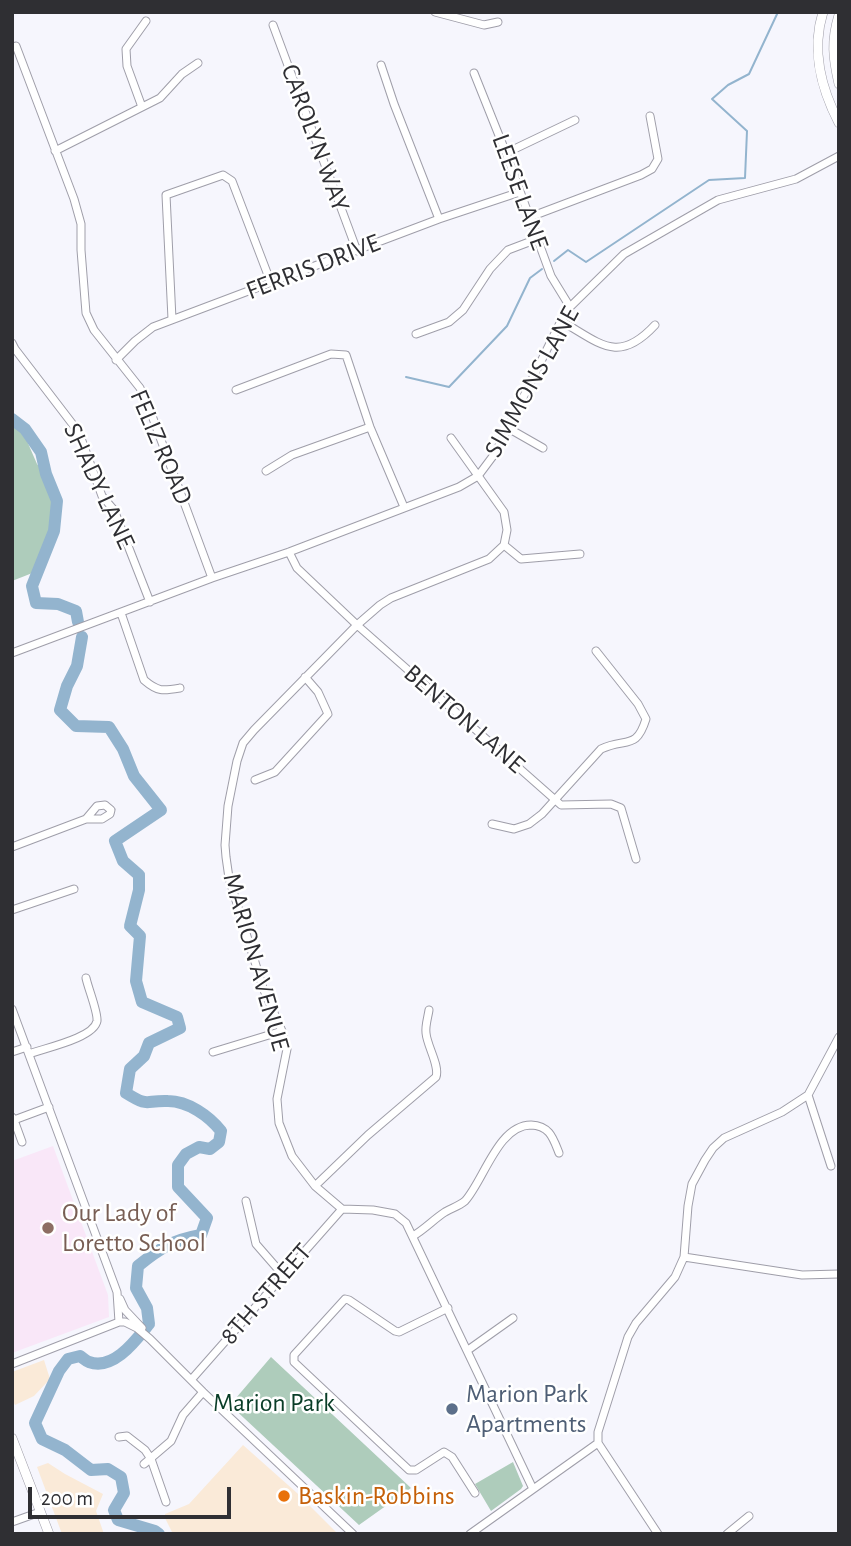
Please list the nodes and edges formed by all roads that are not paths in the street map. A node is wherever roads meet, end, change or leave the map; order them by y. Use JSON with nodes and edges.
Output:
{"nodes":[{"id":1,"x":435,"y":12,"type":"edge"},
{"id":2,"x":823,"y":12,"type":"edge"},
{"id":3,"x":839,"y":15,"type":"edge"},
{"id":4,"x":146,"y":21,"type":"dead end"},
{"id":5,"x":498,"y":22,"type":"dead end"},
{"id":6,"x":273,"y":25,"type":"dead end"},
{"id":7,"x":16,"y":46,"type":"dead end"},
{"id":8,"x":198,"y":63,"type":"dead end"},
{"id":9,"x":381,"y":65,"type":"dead end"},
{"id":10,"x":474,"y":74,"type":"dead end"},
{"id":11,"x":839,"y":84,"type":"edge"},
{"id":12,"x":142,"y":107,"type":"junction"},
{"id":13,"x":650,"y":116,"type":"dead end"},
{"id":14,"x":575,"y":120,"type":"dead end"},
{"id":15,"x":839,"y":123,"type":"edge"},
{"id":16,"x":55,"y":151,"type":"junction"},
{"id":17,"x":506,"y":153,"type":"junction"},
{"id":18,"x":839,"y":156,"type":"edge"},
{"id":19,"x":520,"y":192,"type":"junction"},
{"id":20,"x":530,"y":217,"type":"junction"},
{"id":21,"x":439,"y":219,"type":"junction"},
{"id":22,"x":537,"y":239,"type":"junction"},
{"id":23,"x":357,"y":251,"type":"junction"},
{"id":24,"x":271,"y":283,"type":"junction"},
{"id":25,"x":570,"y":307,"type":"junction"},
{"id":26,"x":172,"y":319,"type":"junction"},
{"id":27,"x":561,"y":321,"type":"junction"},
{"id":28,"x":655,"y":325,"type":"dead end"},
{"id":29,"x":416,"y":334,"type":"dead end"},
{"id":30,"x":12,"y":343,"type":"edge"},
{"id":31,"x":116,"y":360,"type":"junction"},
{"id":32,"x":236,"y":390,"type":"dead end"},
{"id":33,"x":370,"y":427,"type":"junction"},
{"id":34,"x":508,"y":428,"type":"junction"},
{"id":35,"x":451,"y":438,"type":"dead end"},
{"id":36,"x":543,"y":448,"type":"dead end"},
{"id":37,"x":266,"y":471,"type":"dead end"},
{"id":38,"x":478,"y":476,"type":"junction"},
{"id":39,"x":404,"y":507,"type":"junction"},
{"id":40,"x":504,"y":545,"type":"junction"},
{"id":41,"x":289,"y":552,"type":"junction"},
{"id":42,"x":580,"y":554,"type":"dead end"},
{"id":43,"x":212,"y":578,"type":"junction"},
{"id":44,"x":150,"y":602,"type":"junction"},
{"id":45,"x":121,"y":613,"type":"junction"},
{"id":46,"x":357,"y":625,"type":"junction"},
{"id":47,"x":596,"y":651,"type":"dead end"},
{"id":48,"x":12,"y":653,"type":"edge"},
{"id":49,"x":305,"y":677,"type":"junction"},
{"id":50,"x":180,"y":688,"type":"dead end"},
{"id":51,"x":255,"y":780,"type":"dead end"},
{"id":52,"x":555,"y":799,"type":"junction"},
{"id":53,"x":86,"y":819,"type":"dead end"},
{"id":54,"x":492,"y":824,"type":"dead end"},
{"id":55,"x":12,"y":847,"type":"edge"},
{"id":56,"x":636,"y":859,"type":"dead end"},
{"id":57,"x":74,"y":889,"type":"dead end"},
{"id":58,"x":12,"y":910,"type":"edge"},
{"id":59,"x":86,"y":978,"type":"dead end"},
{"id":60,"x":12,"y":1009,"type":"edge"},
{"id":61,"x":429,"y":1010,"type":"dead end"},
{"id":62,"x":282,"y":1031,"type":"junction"},
{"id":63,"x":838,"y":1039,"type":"edge"},
{"id":64,"x":28,"y":1050,"type":"junction"},
{"id":65,"x":12,"y":1052,"type":"edge"},
{"id":66,"x":213,"y":1052,"type":"dead end"},
{"id":67,"x":808,"y":1095,"type":"junction"},
{"id":68,"x":49,"y":1107,"type":"junction"},
{"id":69,"x":13,"y":1119,"type":"edge"},
{"id":70,"x":22,"y":1142,"type":"dead end"},
{"id":71,"x":559,"y":1153,"type":"dead end"},
{"id":72,"x":831,"y":1166,"type":"dead end"},
{"id":73,"x":315,"y":1186,"type":"junction"},
{"id":74,"x":246,"y":1201,"type":"dead end"},
{"id":75,"x":342,"y":1209,"type":"junction"},
{"id":76,"x":413,"y":1236,"type":"junction"},
{"id":77,"x":684,"y":1257,"type":"junction"},
{"id":78,"x":839,"y":1274,"type":"edge"},
{"id":79,"x":283,"y":1275,"type":"junction"},
{"id":80,"x":117,"y":1292,"type":"junction"},
{"id":81,"x":447,"y":1308,"type":"junction"},
{"id":82,"x":513,"y":1318,"type":"dead end"},
{"id":83,"x":119,"y":1322,"type":"junction"},
{"id":84,"x":140,"y":1328,"type":"junction"},
{"id":85,"x":468,"y":1350,"type":"junction"},
{"id":86,"x":12,"y":1364,"type":"edge"},
{"id":87,"x":191,"y":1380,"type":"junction"},
{"id":88,"x":203,"y":1392,"type":"junction"},
{"id":89,"x":119,"y":1437,"type":"dead end"},
{"id":90,"x":12,"y":1438,"type":"edge"},
{"id":91,"x":598,"y":1443,"type":"junction"},
{"id":92,"x":148,"y":1461,"type":"junction"},
{"id":93,"x":533,"y":1489,"type":"junction"},
{"id":94,"x":475,"y":1493,"type":"dead end"},
{"id":95,"x":166,"y":1503,"type":"dead end"},
{"id":96,"x":40,"y":1512,"type":"junction"},
{"id":97,"x":749,"y":1516,"type":"dead end"},
{"id":98,"x":12,"y":1522,"type":"edge"},
{"id":99,"x":658,"y":1533,"type":"edge"},
{"id":100,"x":49,"y":1534,"type":"edge"},
{"id":101,"x":353,"y":1534,"type":"edge"},
{"id":102,"x":470,"y":1534,"type":"edge"},
{"id":103,"x":727,"y":1534,"type":"edge"}],
"edges":[{"from":1,"to":5,"type":"street"},
{"from":2,"to":15,"type":"main road"},
{"from":3,"to":11,"type":"main road"},
{"from":4,"to":12,"type":"street"},
{"from":6,"to":23,"type":"street","name":"CAROLYN WAY"},
{"from":7,"to":16,"type":"street","name":"FELIZ ROAD"},
{"from":8,"to":12,"type":"street"},
{"from":9,"to":21,"type":"street"},
{"from":10,"to":17,"type":"street","name":"LEESE LANE"},
{"from":12,"to":16,"type":"street"},
{"from":13,"to":20,"type":"street"},
{"from":14,"to":17,"type":"street"},
{"from":16,"to":31,"type":"street","name":"FELIZ ROAD"},
{"from":17,"to":19,"type":"street","name":"LEESE LANE"},
{"from":18,"to":25,"type":"street","name":"SIMMONS LANE"},
{"from":19,"to":20,"type":"street","name":"LEESE LANE"},
{"from":19,"to":21,"type":"street","name":"FERRIS DRIVE"},
{"from":20,"to":22,"type":"street","name":"LEESE LANE"},
{"from":21,"to":23,"type":"street","name":"FERRIS DRIVE"},
{"from":22,"to":25,"type":"street","name":"LEESE LANE"},
{"from":22,"to":29,"type":"street"},
{"from":23,"to":24,"type":"street","name":"FERRIS DRIVE"},
{"from":24,"to":26,"type":"street","name":"FERRIS DRIVE"},
{"from":24,"to":26,"type":"street"},
{"from":25,"to":27,"type":"street","name":"SIMMONS LANE"},
{"from":26,"to":31,"type":"street","name":"FERRIS DRIVE"},
{"from":27,"to":28,"type":"street"},
{"from":27,"to":34,"type":"street","name":"SIMMONS LANE"},
{"from":30,"to":44,"type":"street","name":"SHADY LANE"},
{"from":31,"to":43,"type":"street","name":"FELIZ ROAD"},
{"from":32,"to":33,"type":"street"},
{"from":33,"to":37,"type":"street"},
{"from":33,"to":39,"type":"street"},
{"from":34,"to":36,"type":"street"},
{"from":34,"to":38,"type":"street","name":"SIMMONS LANE"},
{"from":35,"to":38,"type":"street"},
{"from":38,"to":39,"type":"street","name":"SIMMONS LANE"},
{"from":38,"to":40,"type":"street"},
{"from":39,"to":41,"type":"street","name":"SIMMONS LANE"},
{"from":40,"to":42,"type":"street"},
{"from":40,"to":46,"type":"street","name":"MARION AVENUE"},
{"from":41,"to":43,"type":"street","name":"SIMMONS LANE"},
{"from":41,"to":46,"type":"street","name":"BENTON LANE"},
{"from":43,"to":44,"type":"street","name":"SIMMONS LANE"},
{"from":44,"to":45,"type":"street","name":"SIMMONS LANE"},
{"from":45,"to":48,"type":"street","name":"SIMMONS LANE"},
{"from":45,"to":50,"type":"street"},
{"from":46,"to":49,"type":"street","name":"MARION AVENUE"},
{"from":46,"to":52,"type":"street","name":"BENTON LANE"},
{"from":47,"to":52,"type":"street"},
{"from":49,"to":51,"type":"street"},
{"from":49,"to":62,"type":"street","name":"MARION AVENUE"},
{"from":52,"to":54,"type":"street"},
{"from":52,"to":56,"type":"street"},
{"from":53,"to":55,"type":"street"},
{"from":57,"to":58,"type":"street"},
{"from":59,"to":64,"type":"street"},
{"from":60,"to":64,"type":"street"},
{"from":61,"to":73,"type":"street"},
{"from":62,"to":66,"type":"street"},
{"from":62,"to":73,"type":"street","name":"MARION AVENUE"},
{"from":63,"to":67,"type":"street"},
{"from":64,"to":65,"type":"street"},
{"from":64,"to":68,"type":"street"},
{"from":67,"to":72,"type":"street"},
{"from":67,"to":77,"type":"street"},
{"from":68,"to":69,"type":"street"},
{"from":68,"to":80,"type":"street"},
{"from":69,"to":70,"type":"street"},
{"from":71,"to":76,"type":"street"},
{"from":73,"to":75,"type":"street","name":"MARION AVENUE"},
{"from":74,"to":79,"type":"street"},
{"from":75,"to":76,"type":"street"},
{"from":75,"to":79,"type":"street","name":"8TH STREET"},
{"from":76,"to":81,"type":"street"},
{"from":77,"to":78,"type":"street"},
{"from":77,"to":91,"type":"street"},
{"from":79,"to":87,"type":"street","name":"8TH STREET"},
{"from":80,"to":83,"type":"street"},
{"from":80,"to":84,"type":"street"},
{"from":81,"to":85,"type":"street"},
{"from":81,"to":94,"type":"street"},
{"from":82,"to":85,"type":"street"},
{"from":83,"to":84,"type":"street"},
{"from":83,"to":86,"type":"street"},
{"from":84,"to":87,"type":"street"},
{"from":85,"to":93,"type":"street"},
{"from":87,"to":88,"type":"street"},
{"from":88,"to":92,"type":"street"},
{"from":88,"to":101,"type":"street"},
{"from":89,"to":92,"type":"street"},
{"from":90,"to":96,"type":"main road"},
{"from":91,"to":93,"type":"street"},
{"from":91,"to":99,"type":"street"},
{"from":92,"to":95,"type":"street"},
{"from":93,"to":102,"type":"street"},
{"from":96,"to":98,"type":"street"},
{"from":96,"to":100,"type":"main road"},
{"from":97,"to":103,"type":"street"}]}
